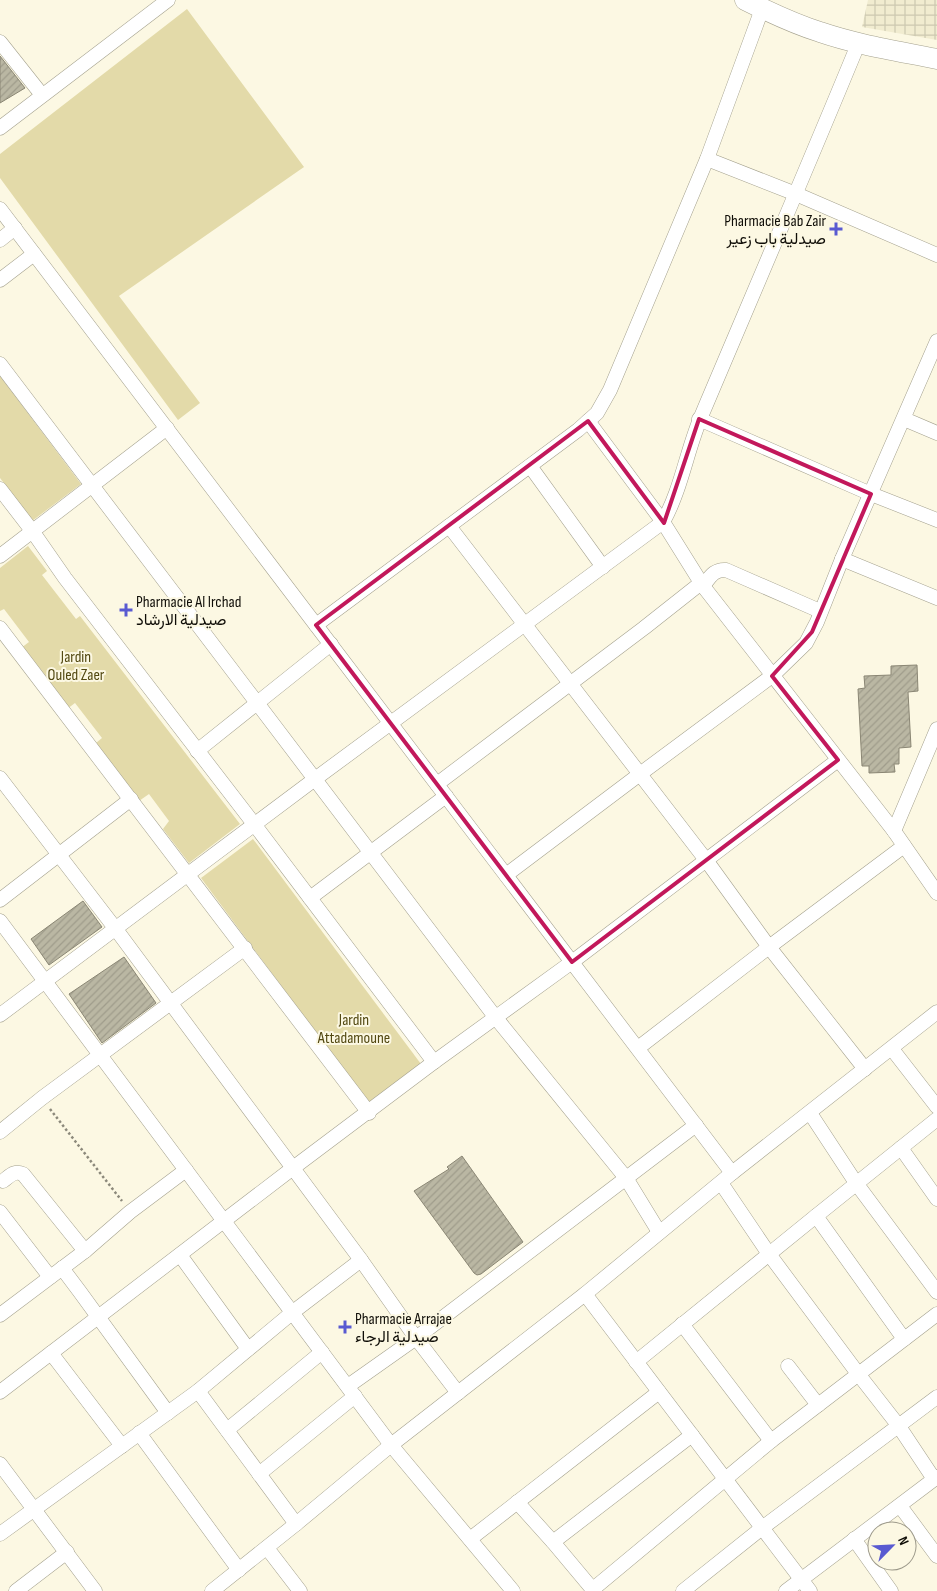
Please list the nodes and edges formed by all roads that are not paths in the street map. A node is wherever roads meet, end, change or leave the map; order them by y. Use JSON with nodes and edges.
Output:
{"nodes":[{"id":1,"x":168,"y":0,"type":"edge"},
{"id":2,"x":754,"y":4,"type":"edge"},
{"id":3,"x":859,"y":42,"type":"junction"},
{"id":4,"x":1,"y":46,"type":"edge"},
{"id":5,"x":937,"y":59,"type":"edge"},
{"id":6,"x":42,"y":95,"type":"junction"},
{"id":7,"x":0,"y":128,"type":"edge"},
{"id":8,"x":707,"y":159,"type":"junction"},
{"id":9,"x":796,"y":194,"type":"junction"},
{"id":10,"x":0,"y":208,"type":"edge"},
{"id":11,"x":15,"y":228,"type":"junction"},
{"id":12,"x":0,"y":240,"type":"edge"},
{"id":13,"x":34,"y":254,"type":"junction"},
{"id":14,"x":937,"y":255,"type":"edge"},
{"id":15,"x":0,"y":280,"type":"edge"},
{"id":16,"x":937,"y":341,"type":"edge"},
{"id":17,"x":0,"y":364,"type":"edge"},
{"id":18,"x":904,"y":418,"type":"junction"},
{"id":19,"x":699,"y":420,"type":"junction"},
{"id":20,"x":588,"y":421,"type":"junction"},
{"id":21,"x":167,"y":428,"type":"junction"},
{"id":22,"x":937,"y":432,"type":"edge"},
{"id":23,"x":530,"y":466,"type":"junction"},
{"id":24,"x":92,"y":486,"type":"junction"},
{"id":25,"x":0,"y":489,"type":"edge"},
{"id":26,"x":871,"y":494,"type":"junction"},
{"id":27,"x":937,"y":520,"type":"edge"},
{"id":28,"x":663,"y":522,"type":"junction"},
{"id":29,"x":449,"y":526,"type":"junction"},
{"id":30,"x":33,"y":532,"type":"junction"},
{"id":31,"x":0,"y":556,"type":"edge"},
{"id":32,"x":842,"y":559,"type":"junction"},
{"id":33,"x":602,"y":567,"type":"junction"},
{"id":34,"x":702,"y":584,"type":"junction"},
{"id":35,"x":937,"y":598,"type":"edge"},
{"id":36,"x":820,"y":611,"type":"junction"},
{"id":37,"x":524,"y":624,"type":"junction"},
{"id":38,"x":316,"y":625,"type":"junction"},
{"id":39,"x":0,"y":628,"type":"edge"},
{"id":40,"x":331,"y":644,"type":"junction"},
{"id":41,"x":772,"y":676,"type":"junction"},
{"id":42,"x":570,"y":683,"type":"junction"},
{"id":43,"x":258,"y":704,"type":"junction"},
{"id":44,"x":390,"y":723,"type":"junction"},
{"id":45,"x":937,"y":729,"type":"edge"},
{"id":46,"x":197,"y":752,"type":"junction"},
{"id":47,"x":838,"y":760,"type":"junction"},
{"id":48,"x":640,"y":774,"type":"junction"},
{"id":49,"x":0,"y":778,"type":"edge"},
{"id":50,"x":315,"y":779,"type":"junction"},
{"id":51,"x":437,"y":784,"type":"junction"},
{"id":52,"x":446,"y":796,"type":"junction"},
{"id":53,"x":131,"y":799,"type":"junction"},
{"id":54,"x":254,"y":824,"type":"junction"},
{"id":55,"x":894,"y":830,"type":"junction"},
{"id":56,"x":904,"y":846,"type":"junction"},
{"id":57,"x":371,"y":853,"type":"junction"},
{"id":58,"x":59,"y":854,"type":"junction"},
{"id":59,"x":706,"y":860,"type":"junction"},
{"id":60,"x":188,"y":874,"type":"junction"},
{"id":61,"x":506,"y":875,"type":"junction"},
{"id":62,"x":937,"y":893,"type":"edge"},
{"id":63,"x":310,"y":898,"type":"junction"},
{"id":64,"x":0,"y":900,"type":"edge"},
{"id":65,"x":0,"y":921,"type":"edge"},
{"id":66,"x":115,"y":928,"type":"junction"},
{"id":67,"x":769,"y":947,"type":"junction"},
{"id":68,"x":245,"y":948,"type":"junction"},
{"id":69,"x":572,"y":962,"type":"junction"},
{"id":70,"x":45,"y":981,"type":"junction"},
{"id":71,"x":170,"y":1002,"type":"junction"},
{"id":72,"x":937,"y":1012,"type":"edge"},
{"id":73,"x":0,"y":1015,"type":"edge"},
{"id":74,"x":496,"y":1018,"type":"junction"},
{"id":75,"x":638,"y":1048,"type":"junction"},
{"id":76,"x":892,"y":1049,"type":"junction"},
{"id":77,"x":99,"y":1055,"type":"junction"},
{"id":78,"x":434,"y":1062,"type":"junction"},
{"id":79,"x":865,"y":1069,"type":"junction"},
{"id":80,"x":937,"y":1107,"type":"edge"},
{"id":81,"x":369,"y":1113,"type":"junction"},
{"id":82,"x":810,"y":1113,"type":"junction"},
{"id":83,"x":937,"y":1119,"type":"edge"},
{"id":84,"x":696,"y":1125,"type":"junction"},
{"id":85,"x":0,"y":1132,"type":"edge"},
{"id":86,"x":901,"y":1148,"type":"junction"},
{"id":87,"x":293,"y":1168,"type":"junction"},
{"id":88,"x":186,"y":1170,"type":"junction"},
{"id":89,"x":732,"y":1173,"type":"junction"},
{"id":90,"x":626,"y":1178,"type":"junction"},
{"id":91,"x":1,"y":1181,"type":"edge"},
{"id":92,"x":721,"y":1183,"type":"junction"},
{"id":93,"x":856,"y":1183,"type":"junction"},
{"id":94,"x":937,"y":1199,"type":"edge"},
{"id":95,"x":0,"y":1212,"type":"edge"},
{"id":96,"x":816,"y":1216,"type":"junction"},
{"id":97,"x":225,"y":1221,"type":"junction"},
{"id":98,"x":659,"y":1232,"type":"junction"},
{"id":99,"x":85,"y":1251,"type":"junction"},
{"id":100,"x":769,"y":1254,"type":"junction"},
{"id":101,"x":180,"y":1255,"type":"junction"},
{"id":102,"x":361,"y":1260,"type":"junction"},
{"id":103,"x":62,"y":1268,"type":"junction"},
{"id":104,"x":50,"y":1277,"type":"junction"},
{"id":105,"x":937,"y":1292,"type":"edge"},
{"id":106,"x":585,"y":1294,"type":"junction"},
{"id":107,"x":293,"y":1312,"type":"junction"},
{"id":108,"x":937,"y":1314,"type":"edge"},
{"id":109,"x":0,"y":1315,"type":"edge"},
{"id":110,"x":98,"y":1317,"type":"junction"},
{"id":111,"x":682,"y":1324,"type":"junction"},
{"id":112,"x":416,"y":1338,"type":"junction"},
{"id":113,"x":904,"y":1339,"type":"junction"},
{"id":114,"x":248,"y":1349,"type":"junction"},
{"id":115,"x":322,"y":1352,"type":"junction"},
{"id":116,"x":51,"y":1353,"type":"junction"},
{"id":117,"x":636,"y":1362,"type":"junction"},
{"id":118,"x":788,"y":1366,"type":"dead end"},
{"id":119,"x":859,"y":1375,"type":"junction"},
{"id":120,"x":198,"y":1391,"type":"junction"},
{"id":121,"x":352,"y":1391,"type":"junction"},
{"id":122,"x":0,"y":1392,"type":"edge"},
{"id":123,"x":659,"y":1392,"type":"junction"},
{"id":124,"x":458,"y":1393,"type":"junction"},
{"id":125,"x":937,"y":1397,"type":"edge"},
{"id":126,"x":818,"y":1405,"type":"junction"},
{"id":127,"x":168,"y":1413,"type":"junction"},
{"id":128,"x":898,"y":1425,"type":"junction"},
{"id":129,"x":227,"y":1430,"type":"junction"},
{"id":130,"x":139,"y":1433,"type":"junction"},
{"id":131,"x":692,"y":1436,"type":"junction"},
{"id":132,"x":771,"y":1441,"type":"junction"},
{"id":133,"x":391,"y":1444,"type":"junction"},
{"id":134,"x":122,"y":1446,"type":"junction"},
{"id":135,"x":0,"y":1464,"type":"edge"},
{"id":136,"x":259,"y":1474,"type":"junction"},
{"id":137,"x":936,"y":1478,"type":"edge"},
{"id":138,"x":725,"y":1479,"type":"junction"},
{"id":139,"x":517,"y":1502,"type":"junction"},
{"id":140,"x":900,"y":1506,"type":"junction"},
{"id":141,"x":35,"y":1508,"type":"junction"},
{"id":142,"x":296,"y":1524,"type":"junction"},
{"id":143,"x":762,"y":1528,"type":"junction"},
{"id":144,"x":0,"y":1534,"type":"edge"},
{"id":145,"x":470,"y":1539,"type":"junction"},
{"id":146,"x":854,"y":1539,"type":"junction"},
{"id":147,"x":553,"y":1542,"type":"junction"},
{"id":148,"x":267,"y":1548,"type":"junction"},
{"id":149,"x":67,"y":1552,"type":"junction"},
{"id":150,"x":937,"y":1556,"type":"edge"},
{"id":151,"x":239,"y":1570,"type":"junction"},
{"id":152,"x":802,"y":1580,"type":"junction"},
{"id":153,"x":593,"y":1590,"type":"edge"},
{"id":154,"x":16,"y":1591,"type":"edge"},
{"id":155,"x":95,"y":1591,"type":"edge"},
{"id":156,"x":212,"y":1591,"type":"edge"},
{"id":157,"x":300,"y":1591,"type":"edge"},
{"id":158,"x":513,"y":1591,"type":"edge"},
{"id":159,"x":683,"y":1591,"type":"edge"},
{"id":160,"x":786,"y":1591,"type":"edge"},
{"id":161,"x":810,"y":1591,"type":"edge"},
{"id":162,"x":892,"y":1591,"type":"edge"}],
"edges":[{"from":1,"to":6,"type":"street"},
{"from":2,"to":3,"type":"main road"},
{"from":2,"to":8,"type":"street"},
{"from":3,"to":5,"type":"main road"},
{"from":3,"to":9,"type":"street"},
{"from":4,"to":6,"type":"street"},
{"from":6,"to":7,"type":"street"},
{"from":8,"to":9,"type":"street"},
{"from":8,"to":20,"type":"street"},
{"from":9,"to":14,"type":"street"},
{"from":9,"to":19,"type":"street"},
{"from":10,"to":11,"type":"street"},
{"from":11,"to":12,"type":"street"},
{"from":11,"to":13,"type":"street"},
{"from":13,"to":15,"type":"street"},
{"from":13,"to":21,"type":"street"},
{"from":16,"to":18,"type":"street"},
{"from":17,"to":24,"type":"street"},
{"from":18,"to":22,"type":"street"},
{"from":18,"to":26,"type":"street"},
{"from":19,"to":26,"type":"street"},
{"from":19,"to":28,"type":"street"},
{"from":20,"to":23,"type":"street"},
{"from":20,"to":28,"type":"street"},
{"from":21,"to":24,"type":"street"},
{"from":21,"to":38,"type":"street"},
{"from":23,"to":29,"type":"street"},
{"from":23,"to":33,"type":"street"},
{"from":24,"to":30,"type":"street"},
{"from":24,"to":43,"type":"street"},
{"from":25,"to":30,"type":"street"},
{"from":26,"to":27,"type":"street"},
{"from":26,"to":32,"type":"street"},
{"from":28,"to":33,"type":"street"},
{"from":28,"to":34,"type":"street"},
{"from":29,"to":37,"type":"street"},
{"from":29,"to":38,"type":"street"},
{"from":30,"to":31,"type":"street"},
{"from":30,"to":46,"type":"street"},
{"from":32,"to":35,"type":"street"},
{"from":32,"to":36,"type":"street"},
{"from":33,"to":37,"type":"street"},
{"from":34,"to":36,"type":"street"},
{"from":34,"to":41,"type":"street"},
{"from":34,"to":42,"type":"street"},
{"from":36,"to":41,"type":"street"},
{"from":37,"to":42,"type":"street"},
{"from":37,"to":44,"type":"street"},
{"from":38,"to":40,"type":"street"},
{"from":39,"to":53,"type":"street"},
{"from":40,"to":43,"type":"street"},
{"from":40,"to":44,"type":"street"},
{"from":41,"to":47,"type":"street"},
{"from":41,"to":48,"type":"street"},
{"from":42,"to":48,"type":"street"},
{"from":42,"to":51,"type":"street"},
{"from":43,"to":46,"type":"street"},
{"from":43,"to":50,"type":"street"},
{"from":44,"to":50,"type":"street"},
{"from":44,"to":51,"type":"street"},
{"from":45,"to":55,"type":"street"},
{"from":46,"to":54,"type":"street"},
{"from":47,"to":55,"type":"street"},
{"from":47,"to":59,"type":"street"},
{"from":48,"to":59,"type":"street"},
{"from":48,"to":61,"type":"street"},
{"from":49,"to":58,"type":"street"},
{"from":50,"to":54,"type":"street"},
{"from":50,"to":57,"type":"street"},
{"from":51,"to":52,"type":"street"},
{"from":52,"to":57,"type":"street"},
{"from":52,"to":61,"type":"street"},
{"from":53,"to":58,"type":"street"},
{"from":53,"to":60,"type":"street"},
{"from":54,"to":60,"type":"street"},
{"from":54,"to":63,"type":"street"},
{"from":55,"to":56,"type":"street"},
{"from":56,"to":62,"type":"street"},
{"from":56,"to":67,"type":"street"},
{"from":57,"to":63,"type":"street"},
{"from":57,"to":74,"type":"street"},
{"from":58,"to":64,"type":"street"},
{"from":58,"to":66,"type":"street"},
{"from":59,"to":67,"type":"street"},
{"from":59,"to":69,"type":"street"},
{"from":60,"to":66,"type":"street"},
{"from":60,"to":68,"type":"street"},
{"from":61,"to":69,"type":"street"},
{"from":63,"to":78,"type":"street"},
{"from":65,"to":70,"type":"street"},
{"from":66,"to":70,"type":"street"},
{"from":66,"to":71,"type":"street"},
{"from":67,"to":75,"type":"street"},
{"from":67,"to":79,"type":"street"},
{"from":68,"to":71,"type":"street"},
{"from":68,"to":81,"type":"street"},
{"from":69,"to":74,"type":"street"},
{"from":69,"to":75,"type":"street"},
{"from":70,"to":73,"type":"street"},
{"from":70,"to":77,"type":"street"},
{"from":71,"to":77,"type":"street"},
{"from":71,"to":87,"type":"street"},
{"from":72,"to":76,"type":"street"},
{"from":74,"to":78,"type":"street"},
{"from":74,"to":90,"type":"street"},
{"from":75,"to":84,"type":"street"},
{"from":76,"to":79,"type":"street"},
{"from":76,"to":80,"type":"street"},
{"from":77,"to":85,"type":"street"},
{"from":77,"to":88,"type":"street"},
{"from":78,"to":81,"type":"street"},
{"from":79,"to":82,"type":"street"},
{"from":81,"to":87,"type":"street"},
{"from":82,"to":89,"type":"street"},
{"from":82,"to":93,"type":"street"},
{"from":83,"to":86,"type":"street"},
{"from":84,"to":89,"type":"street"},
{"from":84,"to":90,"type":"street"},
{"from":86,"to":93,"type":"street"},
{"from":86,"to":94,"type":"street"},
{"from":87,"to":97,"type":"street"},
{"from":87,"to":102,"type":"street"},
{"from":88,"to":97,"type":"street"},
{"from":88,"to":99,"type":"street"},
{"from":89,"to":92,"type":"street"},
{"from":90,"to":98,"type":"street"},
{"from":90,"to":112,"type":"street"},
{"from":91,"to":99,"type":"street"},
{"from":92,"to":98,"type":"street"},
{"from":92,"to":100,"type":"street"},
{"from":93,"to":96,"type":"street"},
{"from":93,"to":105,"type":"street"},
{"from":95,"to":104,"type":"street"},
{"from":96,"to":100,"type":"street"},
{"from":96,"to":113,"type":"street"},
{"from":97,"to":101,"type":"street"},
{"from":97,"to":107,"type":"street"},
{"from":98,"to":106,"type":"street"},
{"from":99,"to":103,"type":"street"},
{"from":100,"to":111,"type":"street"},
{"from":100,"to":119,"type":"street"},
{"from":101,"to":110,"type":"street"},
{"from":101,"to":114,"type":"street"},
{"from":102,"to":107,"type":"street"},
{"from":102,"to":112,"type":"street"},
{"from":103,"to":104,"type":"street"},
{"from":103,"to":110,"type":"street"},
{"from":104,"to":109,"type":"street"},
{"from":106,"to":117,"type":"street"},
{"from":106,"to":124,"type":"street"},
{"from":107,"to":114,"type":"street"},
{"from":107,"to":115,"type":"street"},
{"from":108,"to":113,"type":"street"},
{"from":110,"to":116,"type":"street"},
{"from":110,"to":127,"type":"street"},
{"from":111,"to":117,"type":"street"},
{"from":111,"to":132,"type":"street"},
{"from":112,"to":121,"type":"street"},
{"from":112,"to":124,"type":"street"},
{"from":113,"to":119,"type":"street"},
{"from":114,"to":120,"type":"street"},
{"from":115,"to":121,"type":"street"},
{"from":115,"to":129,"type":"street"},
{"from":116,"to":122,"type":"street"},
{"from":116,"to":134,"type":"street"},
{"from":117,"to":123,"type":"street"},
{"from":118,"to":126,"type":"street"},
{"from":119,"to":126,"type":"street"},
{"from":119,"to":128,"type":"street"},
{"from":120,"to":127,"type":"street"},
{"from":120,"to":129,"type":"street"},
{"from":121,"to":133,"type":"street"},
{"from":121,"to":136,"type":"street"},
{"from":123,"to":131,"type":"street"},
{"from":123,"to":139,"type":"street"},
{"from":124,"to":133,"type":"street"},
{"from":125,"to":128,"type":"street"},
{"from":126,"to":132,"type":"street"},
{"from":127,"to":130,"type":"street"},
{"from":128,"to":137,"type":"street"},
{"from":128,"to":143,"type":"street"},
{"from":129,"to":136,"type":"street"},
{"from":130,"to":134,"type":"street"},
{"from":130,"to":151,"type":"street"},
{"from":131,"to":138,"type":"street"},
{"from":131,"to":147,"type":"street"},
{"from":132,"to":138,"type":"street"},
{"from":133,"to":142,"type":"street"},
{"from":133,"to":145,"type":"street"},
{"from":134,"to":141,"type":"street"},
{"from":135,"to":141,"type":"street"},
{"from":136,"to":142,"type":"street"},
{"from":137,"to":140,"type":"street"},
{"from":138,"to":143,"type":"street"},
{"from":138,"to":153,"type":"street"},
{"from":139,"to":145,"type":"street"},
{"from":139,"to":147,"type":"street"},
{"from":140,"to":146,"type":"street"},
{"from":140,"to":150,"type":"street"},
{"from":141,"to":144,"type":"street"},
{"from":141,"to":149,"type":"street"},
{"from":142,"to":148,"type":"street"},
{"from":143,"to":152,"type":"street"},
{"from":143,"to":159,"type":"street"},
{"from":145,"to":158,"type":"street"},
{"from":146,"to":152,"type":"street"},
{"from":146,"to":162,"type":"street"},
{"from":147,"to":153,"type":"street"},
{"from":148,"to":151,"type":"street"},
{"from":148,"to":157,"type":"street"},
{"from":149,"to":154,"type":"street"},
{"from":149,"to":155,"type":"street"},
{"from":151,"to":156,"type":"street"},
{"from":152,"to":160,"type":"street"},
{"from":152,"to":161,"type":"street"}]}
